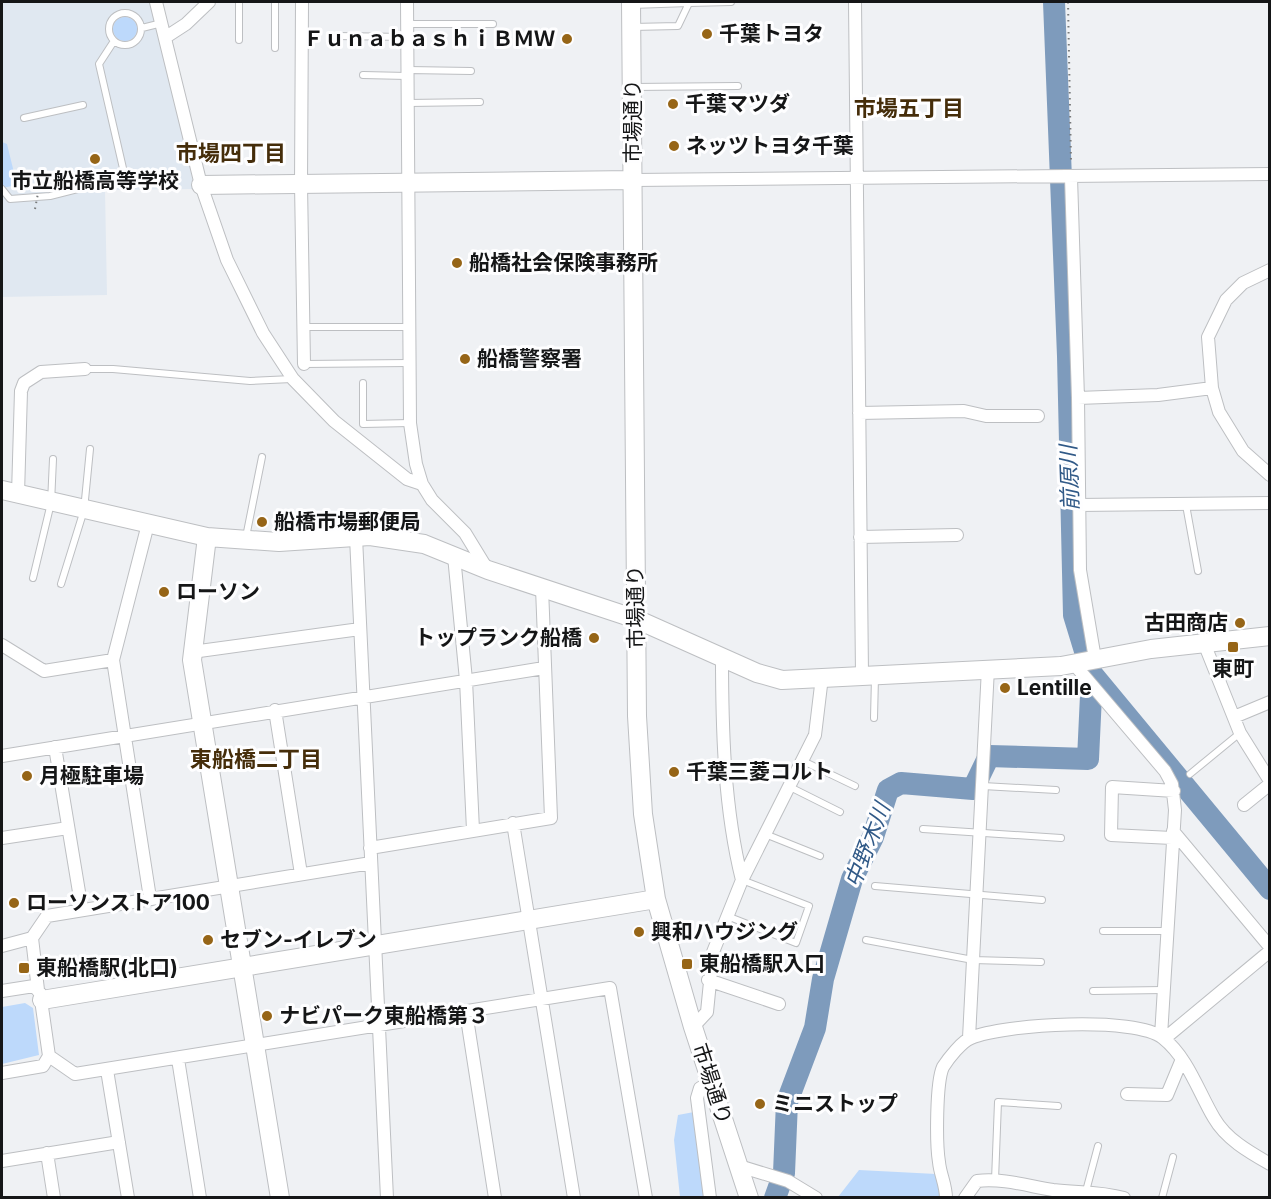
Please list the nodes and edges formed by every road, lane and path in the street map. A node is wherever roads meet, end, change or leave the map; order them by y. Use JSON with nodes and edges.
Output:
{"nodes":[{"id":1,"x":156,"y":2,"type":"edge"},
{"id":2,"x":209,"y":2,"type":"edge"},
{"id":3,"x":239,"y":2,"type":"edge"},
{"id":4,"x":275,"y":2,"type":"edge"},
{"id":5,"x":302,"y":2,"type":"edge"},
{"id":6,"x":407,"y":2,"type":"edge"},
{"id":7,"x":731,"y":2,"type":"edge"},
{"id":8,"x":855,"y":2,"type":"edge"},
{"id":9,"x":1068,"y":2,"type":"edge"},
{"id":10,"x":631,"y":3,"type":"edge"},
{"id":11,"x":689,"y":3,"type":"junction"},
{"id":12,"x":162,"y":23,"type":"junction"},
{"id":13,"x":493,"y":24,"type":"dead end"},
{"id":14,"x":632,"y":27,"type":"junction"},
{"id":15,"x":142,"y":28,"type":"junction"},
{"id":16,"x":408,"y":30,"type":"junction"},
{"id":17,"x":336,"y":36,"type":"dead end"},
{"id":18,"x":166,"y":37,"type":"junction"},
{"id":19,"x":239,"y":40,"type":"dead end"},
{"id":20,"x":114,"y":41,"type":"junction"},
{"id":21,"x":275,"y":48,"type":"dead end"},
{"id":22,"x":471,"y":71,"type":"dead end"},
{"id":23,"x":408,"y":73,"type":"junction"},
{"id":24,"x":363,"y":75,"type":"dead end"},
{"id":25,"x":738,"y":86,"type":"dead end"},
{"id":26,"x":633,"y":87,"type":"junction"},
{"id":27,"x":480,"y":102,"type":"dead end"},
{"id":28,"x":408,"y":104,"type":"junction"},
{"id":29,"x":83,"y":105,"type":"dead end"},
{"id":30,"x":24,"y":118,"type":"dead end"},
{"id":31,"x":1269,"y":174,"type":"edge"},
{"id":32,"x":856,"y":177,"type":"junction"},
{"id":33,"x":1069,"y":177,"type":"junction"},
{"id":34,"x":633,"y":180,"type":"junction"},
{"id":35,"x":410,"y":183,"type":"junction"},
{"id":36,"x":301,"y":184,"type":"junction"},
{"id":37,"x":201,"y":185,"type":"junction"},
{"id":38,"x":39,"y":188,"type":"dead end"},
{"id":39,"x":2,"y":189,"type":"edge"},
{"id":40,"x":35,"y":209,"type":"dead end"},
{"id":41,"x":1269,"y":270,"type":"edge"},
{"id":42,"x":303,"y":327,"type":"junction"},
{"id":43,"x":410,"y":327,"type":"junction"},
{"id":44,"x":410,"y":363,"type":"junction"},
{"id":45,"x":304,"y":364,"type":"joint"},
{"id":46,"x":85,"y":369,"type":"joint"},
{"id":47,"x":293,"y":379,"type":"junction"},
{"id":48,"x":363,"y":383,"type":"dead end"},
{"id":49,"x":1212,"y":388,"type":"junction"},
{"id":50,"x":1078,"y":398,"type":"junction"},
{"id":51,"x":859,"y":413,"type":"junction"},
{"id":52,"x":1038,"y":416,"type":"dead end"},
{"id":53,"x":411,"y":423,"type":"junction"},
{"id":54,"x":90,"y":449,"type":"dead end"},
{"id":55,"x":262,"y":457,"type":"dead end"},
{"id":56,"x":53,"y":459,"type":"dead end"},
{"id":57,"x":1269,"y":475,"type":"edge"},
{"id":58,"x":422,"y":484,"type":"junction"},
{"id":59,"x":10,"y":492,"type":"edge"},
{"id":60,"x":51,"y":502,"type":"junction"},
{"id":61,"x":1269,"y":503,"type":"edge"},
{"id":62,"x":1077,"y":505,"type":"junction"},
{"id":63,"x":1186,"y":505,"type":"junction"},
{"id":64,"x":84,"y":510,"type":"junction"},
{"id":65,"x":148,"y":524,"type":"junction"},
{"id":66,"x":957,"y":535,"type":"dead end"},
{"id":67,"x":207,"y":537,"type":"junction"},
{"id":68,"x":356,"y":537,"type":"junction"},
{"id":69,"x":860,"y":537,"type":"junction"},
{"id":70,"x":245,"y":540,"type":"junction"},
{"id":71,"x":454,"y":556,"type":"junction"},
{"id":72,"x":488,"y":570,"type":"junction"},
{"id":73,"x":1197,"y":571,"type":"dead end"},
{"id":74,"x":33,"y":578,"type":"dead end"},
{"id":75,"x":61,"y":584,"type":"dead end"},
{"id":76,"x":542,"y":588,"type":"junction"},
{"id":77,"x":636,"y":620,"type":"junction"},
{"id":78,"x":360,"y":630,"type":"junction"},
{"id":79,"x":1269,"y":636,"type":"edge"},
{"id":80,"x":1204,"y":644,"type":"junction"},
{"id":81,"x":2,"y":645,"type":"edge"},
{"id":82,"x":192,"y":652,"type":"junction"},
{"id":83,"x":722,"y":656,"type":"junction"},
{"id":84,"x":113,"y":660,"type":"junction"},
{"id":85,"x":1085,"y":661,"type":"junction"},
{"id":86,"x":544,"y":668,"type":"junction"},
{"id":87,"x":988,"y":668,"type":"junction"},
{"id":88,"x":868,"y":674,"type":"junction"},
{"id":89,"x":822,"y":677,"type":"junction"},
{"id":90,"x":466,"y":680,"type":"junction"},
{"id":91,"x":363,"y":696,"type":"junction"},
{"id":92,"x":1269,"y":702,"type":"edge"},
{"id":93,"x":275,"y":710,"type":"junction"},
{"id":94,"x":1234,"y":717,"type":"junction"},
{"id":95,"x":874,"y":718,"type":"dead end"},
{"id":96,"x":203,"y":722,"type":"junction"},
{"id":97,"x":1240,"y":733,"type":"junction"},
{"id":98,"x":125,"y":735,"type":"junction"},
{"id":99,"x":55,"y":747,"type":"junction"},
{"id":100,"x":2,"y":756,"type":"edge"},
{"id":101,"x":803,"y":761,"type":"junction"},
{"id":102,"x":1191,"y":774,"type":"dead end"},
{"id":103,"x":1269,"y":783,"type":"edge"},
{"id":104,"x":788,"y":786,"type":"junction"},
{"id":105,"x":855,"y":786,"type":"dead end"},
{"id":106,"x":983,"y":786,"type":"junction"},
{"id":107,"x":1056,"y":790,"type":"dead end"},
{"id":108,"x":1174,"y":791,"type":"junction"},
{"id":109,"x":1244,"y":806,"type":"dead end"},
{"id":110,"x":840,"y":812,"type":"dead end"},
{"id":111,"x":513,"y":823,"type":"junction"},
{"id":112,"x":68,"y":828,"type":"junction"},
{"id":113,"x":923,"y":829,"type":"dead end"},
{"id":114,"x":473,"y":830,"type":"junction"},
{"id":115,"x":765,"y":834,"type":"junction"},
{"id":116,"x":980,"y":834,"type":"junction"},
{"id":117,"x":1173,"y":835,"type":"junction"},
{"id":118,"x":2,"y":838,"type":"edge"},
{"id":119,"x":1061,"y":838,"type":"dead end"},
{"id":120,"x":370,"y":848,"type":"junction"},
{"id":121,"x":819,"y":856,"type":"dead end"},
{"id":122,"x":371,"y":863,"type":"junction"},
{"id":123,"x":301,"y":874,"type":"junction"},
{"id":124,"x":742,"y":880,"type":"junction"},
{"id":125,"x":230,"y":886,"type":"junction"},
{"id":126,"x":875,"y":886,"type":"dead end"},
{"id":127,"x":976,"y":895,"type":"junction"},
{"id":128,"x":150,"y":898,"type":"junction"},
{"id":129,"x":656,"y":899,"type":"junction"},
{"id":130,"x":1042,"y":900,"type":"dead end"},
{"id":131,"x":82,"y":910,"type":"junction"},
{"id":132,"x":727,"y":916,"type":"junction"},
{"id":133,"x":528,"y":918,"type":"junction"},
{"id":134,"x":1103,"y":931,"type":"dead end"},
{"id":135,"x":1166,"y":931,"type":"junction"},
{"id":136,"x":32,"y":938,"type":"junction"},
{"id":137,"x":866,"y":939,"type":"dead end"},
{"id":138,"x":374,"y":944,"type":"junction"},
{"id":139,"x":2,"y":946,"type":"edge"},
{"id":140,"x":1269,"y":949,"type":"edge"},
{"id":141,"x":973,"y":960,"type":"junction"},
{"id":142,"x":1041,"y":962,"type":"dead end"},
{"id":143,"x":243,"y":966,"type":"junction"},
{"id":144,"x":708,"y":980,"type":"junction"},
{"id":145,"x":1162,"y":990,"type":"junction"},
{"id":146,"x":2,"y":991,"type":"edge"},
{"id":147,"x":1093,"y":991,"type":"dead end"},
{"id":148,"x":40,"y":995,"type":"junction"},
{"id":149,"x":541,"y":999,"type":"junction"},
{"id":150,"x":779,"y":1004,"type":"dead end"},
{"id":151,"x":466,"y":1012,"type":"junction"},
{"id":152,"x":378,"y":1026,"type":"junction"},
{"id":153,"x":693,"y":1027,"type":"junction"},
{"id":154,"x":969,"y":1038,"type":"junction"},
{"id":155,"x":1162,"y":1038,"type":"junction"},
{"id":156,"x":256,"y":1047,"type":"junction"},
{"id":157,"x":49,"y":1056,"type":"junction"},
{"id":158,"x":178,"y":1059,"type":"junction"},
{"id":159,"x":1182,"y":1059,"type":"junction"},
{"id":160,"x":107,"y":1070,"type":"junction"},
{"id":161,"x":2,"y":1074,"type":"edge"},
{"id":162,"x":711,"y":1083,"type":"junction"},
{"id":163,"x":1127,"y":1094,"type":"dead end"},
{"id":164,"x":1058,"y":1106,"type":"dead end"},
{"id":165,"x":119,"y":1142,"type":"junction"},
{"id":166,"x":1098,"y":1146,"type":"dead end"},
{"id":167,"x":47,"y":1153,"type":"junction"},
{"id":168,"x":1173,"y":1157,"type":"dead end"},
{"id":169,"x":2,"y":1161,"type":"edge"},
{"id":170,"x":1269,"y":1164,"type":"edge"},
{"id":171,"x":739,"y":1167,"type":"junction"},
{"id":172,"x":995,"y":1179,"type":"junction"},
{"id":173,"x":1086,"y":1191,"type":"junction"},
{"id":174,"x":54,"y":1197,"type":"edge"},
{"id":175,"x":128,"y":1197,"type":"edge"},
{"id":176,"x":200,"y":1197,"type":"edge"},
{"id":177,"x":279,"y":1197,"type":"edge"},
{"id":178,"x":387,"y":1197,"type":"edge"},
{"id":179,"x":495,"y":1197,"type":"edge"},
{"id":180,"x":574,"y":1197,"type":"edge"},
{"id":181,"x":646,"y":1197,"type":"edge"},
{"id":182,"x":710,"y":1197,"type":"edge"},
{"id":183,"x":749,"y":1197,"type":"edge"},
{"id":184,"x":816,"y":1197,"type":"edge"},
{"id":185,"x":946,"y":1197,"type":"edge"},
{"id":186,"x":965,"y":1197,"type":"edge"},
{"id":187,"x":1124,"y":1197,"type":"edge"},
{"id":188,"x":1162,"y":1197,"type":"edge"}],
"edges":[{"from":1,"to":12,"type":"street"},
{"from":2,"to":18,"type":"street"},
{"from":3,"to":19,"type":"lane"},
{"from":4,"to":21,"type":"lane"},
{"from":5,"to":36,"type":"street"},
{"from":6,"to":16,"type":"street"},
{"from":7,"to":11,"type":"lane"},
{"from":8,"to":32,"type":"street"},
{"from":9,"to":33,"type":"path"},
{"from":10,"to":11,"type":"lane"},
{"from":10,"to":14,"type":"street","name":"市場通り"},
{"from":11,"to":14,"type":"lane"},
{"from":12,"to":15,"type":"lane"},
{"from":12,"to":18,"type":"street"},
{"from":13,"to":16,"type":"lane"},
{"from":14,"to":26,"type":"street","name":"市場通り"},
{"from":15,"to":20,"type":"lane"},
{"from":15,"to":20,"type":"lane"},
{"from":16,"to":17,"type":"lane"},
{"from":16,"to":23,"type":"street"},
{"from":18,"to":37,"type":"street"},
{"from":20,"to":39,"type":"lane"},
{"from":22,"to":23,"type":"lane"},
{"from":23,"to":24,"type":"lane"},
{"from":23,"to":28,"type":"street"},
{"from":25,"to":26,"type":"lane"},
{"from":26,"to":34,"type":"street","name":"市場通り"},
{"from":27,"to":28,"type":"lane"},
{"from":28,"to":35,"type":"street"},
{"from":29,"to":30,"type":"lane"},
{"from":31,"to":33,"type":"street"},
{"from":32,"to":33,"type":"street"},
{"from":32,"to":34,"type":"street"},
{"from":32,"to":51,"type":"street"},
{"from":33,"to":50,"type":"street"},
{"from":34,"to":35,"type":"street"},
{"from":34,"to":77,"type":"street","name":"市場通り"},
{"from":35,"to":36,"type":"street"},
{"from":35,"to":43,"type":"street"},
{"from":36,"to":37,"type":"street"},
{"from":36,"to":42,"type":"street"},
{"from":37,"to":47,"type":"street"},
{"from":38,"to":40,"type":"path","bridge":true},
{"from":41,"to":49,"type":"street"},
{"from":42,"to":43,"type":"lane"},
{"from":42,"to":45,"type":"street"},
{"from":43,"to":44,"type":"street"},
{"from":44,"to":45,"type":"lane"},
{"from":44,"to":53,"type":"street"},
{"from":46,"to":47,"type":"lane"},
{"from":46,"to":59,"type":"street"},
{"from":47,"to":58,"type":"street"},
{"from":48,"to":53,"type":"lane"},
{"from":49,"to":50,"type":"street"},
{"from":49,"to":57,"type":"street"},
{"from":50,"to":62,"type":"street"},
{"from":51,"to":52,"type":"street"},
{"from":51,"to":69,"type":"street"},
{"from":53,"to":58,"type":"street"},
{"from":54,"to":64,"type":"lane"},
{"from":55,"to":70,"type":"lane"},
{"from":56,"to":60,"type":"lane"},
{"from":58,"to":72,"type":"street"},
{"from":59,"to":60,"type":"street"},
{"from":60,"to":64,"type":"street"},
{"from":60,"to":74,"type":"lane"},
{"from":61,"to":63,"type":"street"},
{"from":62,"to":63,"type":"street"},
{"from":62,"to":85,"type":"street"},
{"from":63,"to":73,"type":"lane"},
{"from":64,"to":65,"type":"street"},
{"from":64,"to":75,"type":"lane"},
{"from":65,"to":67,"type":"street"},
{"from":65,"to":84,"type":"street"},
{"from":66,"to":69,"type":"street"},
{"from":67,"to":70,"type":"street"},
{"from":67,"to":82,"type":"street"},
{"from":68,"to":70,"type":"street"},
{"from":68,"to":71,"type":"street"},
{"from":68,"to":78,"type":"street"},
{"from":69,"to":88,"type":"street"},
{"from":71,"to":72,"type":"street"},
{"from":71,"to":90,"type":"street"},
{"from":72,"to":76,"type":"street"},
{"from":76,"to":77,"type":"street"},
{"from":76,"to":86,"type":"street"},
{"from":77,"to":83,"type":"street"},
{"from":77,"to":129,"type":"street","name":"市場通り"},
{"from":78,"to":82,"type":"street"},
{"from":78,"to":91,"type":"street"},
{"from":79,"to":80,"type":"street"},
{"from":80,"to":85,"type":"street"},
{"from":80,"to":94,"type":"street"},
{"from":81,"to":84,"type":"street"},
{"from":82,"to":96,"type":"street"},
{"from":83,"to":89,"type":"street"},
{"from":83,"to":124,"type":"street"},
{"from":84,"to":98,"type":"street"},
{"from":85,"to":87,"type":"street"},
{"from":85,"to":108,"type":"street"},
{"from":86,"to":90,"type":"street"},
{"from":86,"to":111,"type":"street"},
{"from":87,"to":88,"type":"street"},
{"from":87,"to":106,"type":"street"},
{"from":88,"to":89,"type":"street"},
{"from":88,"to":95,"type":"lane"},
{"from":89,"to":101,"type":"street"},
{"from":90,"to":91,"type":"street"},
{"from":90,"to":114,"type":"street"},
{"from":91,"to":93,"type":"street"},
{"from":91,"to":120,"type":"street"},
{"from":92,"to":94,"type":"street"},
{"from":93,"to":96,"type":"street"},
{"from":93,"to":123,"type":"street"},
{"from":94,"to":97,"type":"street"},
{"from":96,"to":98,"type":"street"},
{"from":96,"to":125,"type":"street"},
{"from":97,"to":102,"type":"lane"},
{"from":97,"to":103,"type":"street"},
{"from":98,"to":99,"type":"street"},
{"from":98,"to":128,"type":"street"},
{"from":99,"to":100,"type":"street"},
{"from":99,"to":112,"type":"street"},
{"from":101,"to":104,"type":"street"},
{"from":101,"to":105,"type":"lane"},
{"from":103,"to":109,"type":"street"},
{"from":104,"to":110,"type":"lane"},
{"from":104,"to":115,"type":"street"},
{"from":106,"to":107,"type":"lane"},
{"from":106,"to":116,"type":"street"},
{"from":108,"to":117,"type":"street"},
{"from":108,"to":117,"type":"street"},
{"from":111,"to":114,"type":"street"},
{"from":111,"to":133,"type":"street"},
{"from":112,"to":118,"type":"street"},
{"from":112,"to":131,"type":"street"},
{"from":113,"to":116,"type":"lane"},
{"from":114,"to":120,"type":"street"},
{"from":115,"to":121,"type":"lane"},
{"from":115,"to":124,"type":"street"},
{"from":116,"to":119,"type":"lane"},
{"from":116,"to":127,"type":"street"},
{"from":117,"to":135,"type":"street"},
{"from":117,"to":140,"type":"street"},
{"from":120,"to":122,"type":"street"},
{"from":122,"to":123,"type":"street"},
{"from":122,"to":138,"type":"street"},
{"from":123,"to":125,"type":"street"},
{"from":124,"to":132,"type":"street"},
{"from":124,"to":132,"type":"lane"},
{"from":125,"to":128,"type":"street"},
{"from":125,"to":143,"type":"street"},
{"from":126,"to":127,"type":"lane"},
{"from":127,"to":130,"type":"lane"},
{"from":127,"to":141,"type":"street"},
{"from":128,"to":131,"type":"street"},
{"from":129,"to":133,"type":"street"},
{"from":129,"to":153,"type":"street","name":"市場通り"},
{"from":131,"to":136,"type":"street"},
{"from":132,"to":144,"type":"street"},
{"from":133,"to":138,"type":"street"},
{"from":133,"to":149,"type":"street"},
{"from":134,"to":135,"type":"lane"},
{"from":135,"to":145,"type":"street"},
{"from":136,"to":139,"type":"street"},
{"from":136,"to":148,"type":"street"},
{"from":137,"to":141,"type":"lane"},
{"from":138,"to":143,"type":"street"},
{"from":138,"to":152,"type":"street"},
{"from":140,"to":155,"type":"street"},
{"from":141,"to":142,"type":"lane"},
{"from":141,"to":154,"type":"street"},
{"from":143,"to":148,"type":"street"},
{"from":143,"to":156,"type":"street"},
{"from":144,"to":150,"type":"street"},
{"from":144,"to":153,"type":"street"},
{"from":145,"to":147,"type":"lane"},
{"from":145,"to":155,"type":"street"},
{"from":146,"to":148,"type":"street"},
{"from":148,"to":157,"type":"street"},
{"from":149,"to":151,"type":"street"},
{"from":149,"to":180,"type":"street"},
{"from":149,"to":181,"type":"street"},
{"from":151,"to":152,"type":"street"},
{"from":151,"to":179,"type":"street"},
{"from":152,"to":156,"type":"street"},
{"from":152,"to":178,"type":"street"},
{"from":153,"to":162,"type":"street","name":"市場通り"},
{"from":154,"to":155,"type":"street"},
{"from":154,"to":185,"type":"street"},
{"from":155,"to":159,"type":"street"},
{"from":156,"to":158,"type":"street"},
{"from":156,"to":177,"type":"street"},
{"from":157,"to":160,"type":"street"},
{"from":157,"to":161,"type":"street"},
{"from":158,"to":160,"type":"street"},
{"from":158,"to":176,"type":"street"},
{"from":159,"to":163,"type":"street"},
{"from":159,"to":170,"type":"street"},
{"from":160,"to":165,"type":"street"},
{"from":162,"to":171,"type":"street","name":"市場通り"},
{"from":162,"to":182,"type":"street"},
{"from":164,"to":172,"type":"lane"},
{"from":165,"to":167,"type":"street"},
{"from":165,"to":175,"type":"street"},
{"from":166,"to":173,"type":"lane"},
{"from":167,"to":169,"type":"street"},
{"from":167,"to":174,"type":"street"},
{"from":168,"to":188,"type":"lane"},
{"from":171,"to":183,"type":"street","name":"市場通り"},
{"from":171,"to":184,"type":"street"},
{"from":172,"to":173,"type":"street"},
{"from":172,"to":186,"type":"street"},
{"from":173,"to":187,"type":"street"}]}
